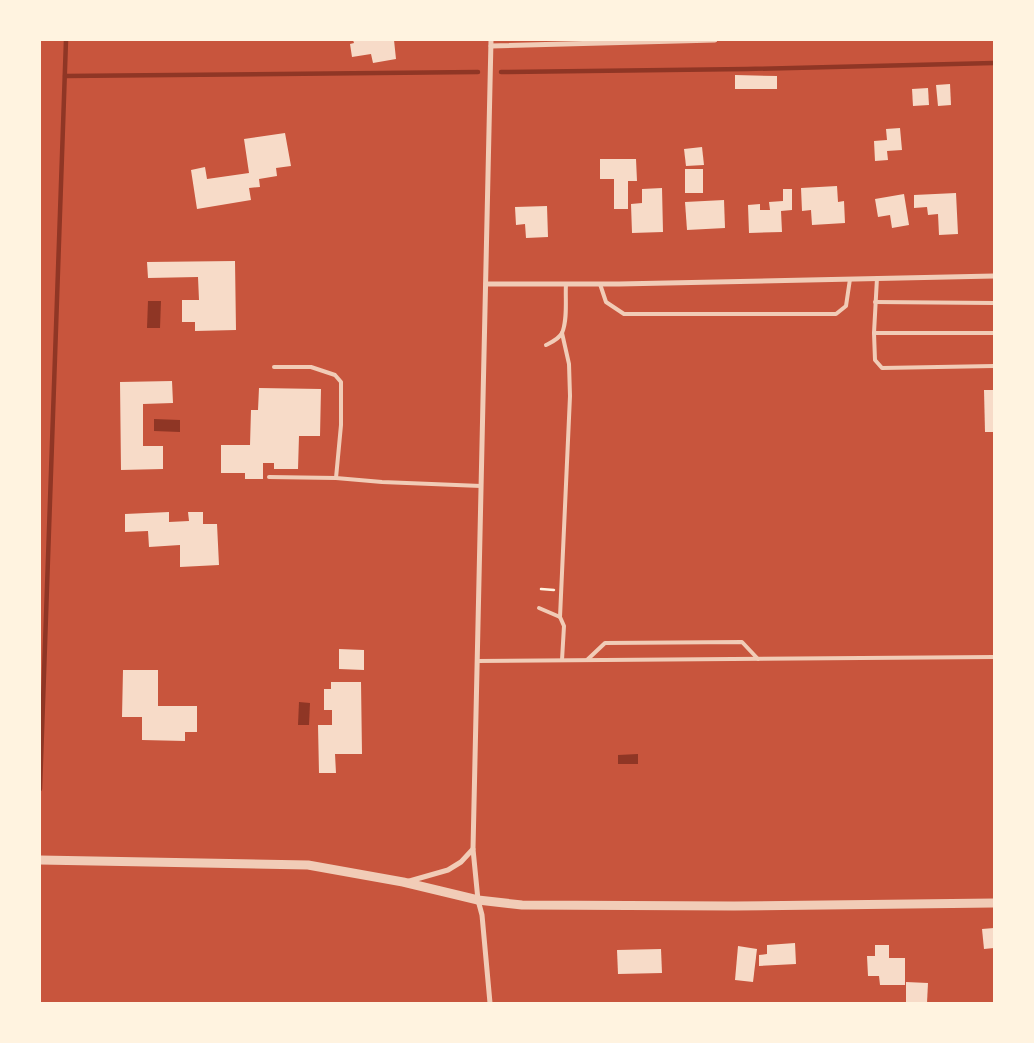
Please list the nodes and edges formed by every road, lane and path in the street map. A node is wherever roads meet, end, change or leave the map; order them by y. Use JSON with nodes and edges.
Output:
{"nodes":[{"id":1,"x":715,"y":40,"type":"edge"},
{"id":2,"x":491,"y":43,"type":"edge"},
{"id":3,"x":994,"y":276,"type":"edge"},
{"id":4,"x":877,"y":278,"type":"junction"},
{"id":5,"x":850,"y":279,"type":"junction"},
{"id":6,"x":486,"y":284,"type":"junction"},
{"id":7,"x":566,"y":284,"type":"junction"},
{"id":8,"x":600,"y":284,"type":"junction"},
{"id":9,"x":875,"y":302,"type":"junction"},
{"id":10,"x":994,"y":303,"type":"edge"},
{"id":11,"x":562,"y":333,"type":"junction"},
{"id":12,"x":874,"y":333,"type":"junction"},
{"id":13,"x":994,"y":333,"type":"edge"},
{"id":14,"x":546,"y":345,"type":"dead end"},
{"id":15,"x":994,"y":366,"type":"edge"},
{"id":16,"x":274,"y":367,"type":"dead end"},
{"id":17,"x":269,"y":477,"type":"dead end"},
{"id":18,"x":336,"y":478,"type":"junction"},
{"id":19,"x":481,"y":486,"type":"junction"},
{"id":20,"x":541,"y":589,"type":"dead end"},
{"id":21,"x":558,"y":591,"type":"dead end"},
{"id":22,"x":539,"y":608,"type":"dead end"},
{"id":23,"x":560,"y":617,"type":"junction"},
{"id":24,"x":994,"y":657,"type":"edge"},
{"id":25,"x":758,"y":659,"type":"junction"},
{"id":26,"x":562,"y":660,"type":"junction"},
{"id":27,"x":588,"y":660,"type":"junction"},
{"id":28,"x":477,"y":661,"type":"junction"},
{"id":29,"x":473,"y":849,"type":"junction"},
{"id":30,"x":40,"y":860,"type":"edge"},
{"id":31,"x":403,"y":882,"type":"junction"},
{"id":32,"x":478,"y":900,"type":"junction"},
{"id":33,"x":994,"y":903,"type":"edge"},
{"id":34,"x":490,"y":1003,"type":"edge"}],
"edges":[{"from":1,"to":2,"type":"street"},
{"from":2,"to":6,"type":"street"},
{"from":3,"to":4,"type":"street"},
{"from":4,"to":5,"type":"street"},
{"from":4,"to":9,"type":"lane"},
{"from":5,"to":8,"type":"street"},
{"from":5,"to":8,"type":"lane"},
{"from":6,"to":7,"type":"street"},
{"from":6,"to":19,"type":"street"},
{"from":7,"to":8,"type":"street"},
{"from":7,"to":11,"type":"lane"},
{"from":9,"to":10,"type":"lane"},
{"from":9,"to":12,"type":"lane"},
{"from":11,"to":14,"type":"lane"},
{"from":11,"to":23,"type":"lane"},
{"from":12,"to":13,"type":"lane"},
{"from":12,"to":15,"type":"lane"},
{"from":16,"to":18,"type":"lane"},
{"from":17,"to":18,"type":"lane"},
{"from":18,"to":19,"type":"lane"},
{"from":19,"to":28,"type":"street"},
{"from":20,"to":21,"type":"path"},
{"from":22,"to":23,"type":"lane"},
{"from":23,"to":26,"type":"lane"},
{"from":24,"to":25,"type":"lane"},
{"from":25,"to":27,"type":"lane"},
{"from":25,"to":27,"type":"lane"},
{"from":26,"to":27,"type":"lane"},
{"from":26,"to":28,"type":"lane"},
{"from":28,"to":29,"type":"street"},
{"from":29,"to":31,"type":"street"},
{"from":29,"to":32,"type":"street"},
{"from":30,"to":31,"type":"street"},
{"from":31,"to":32,"type":"street"},
{"from":32,"to":33,"type":"street"},
{"from":32,"to":34,"type":"street"}]}
